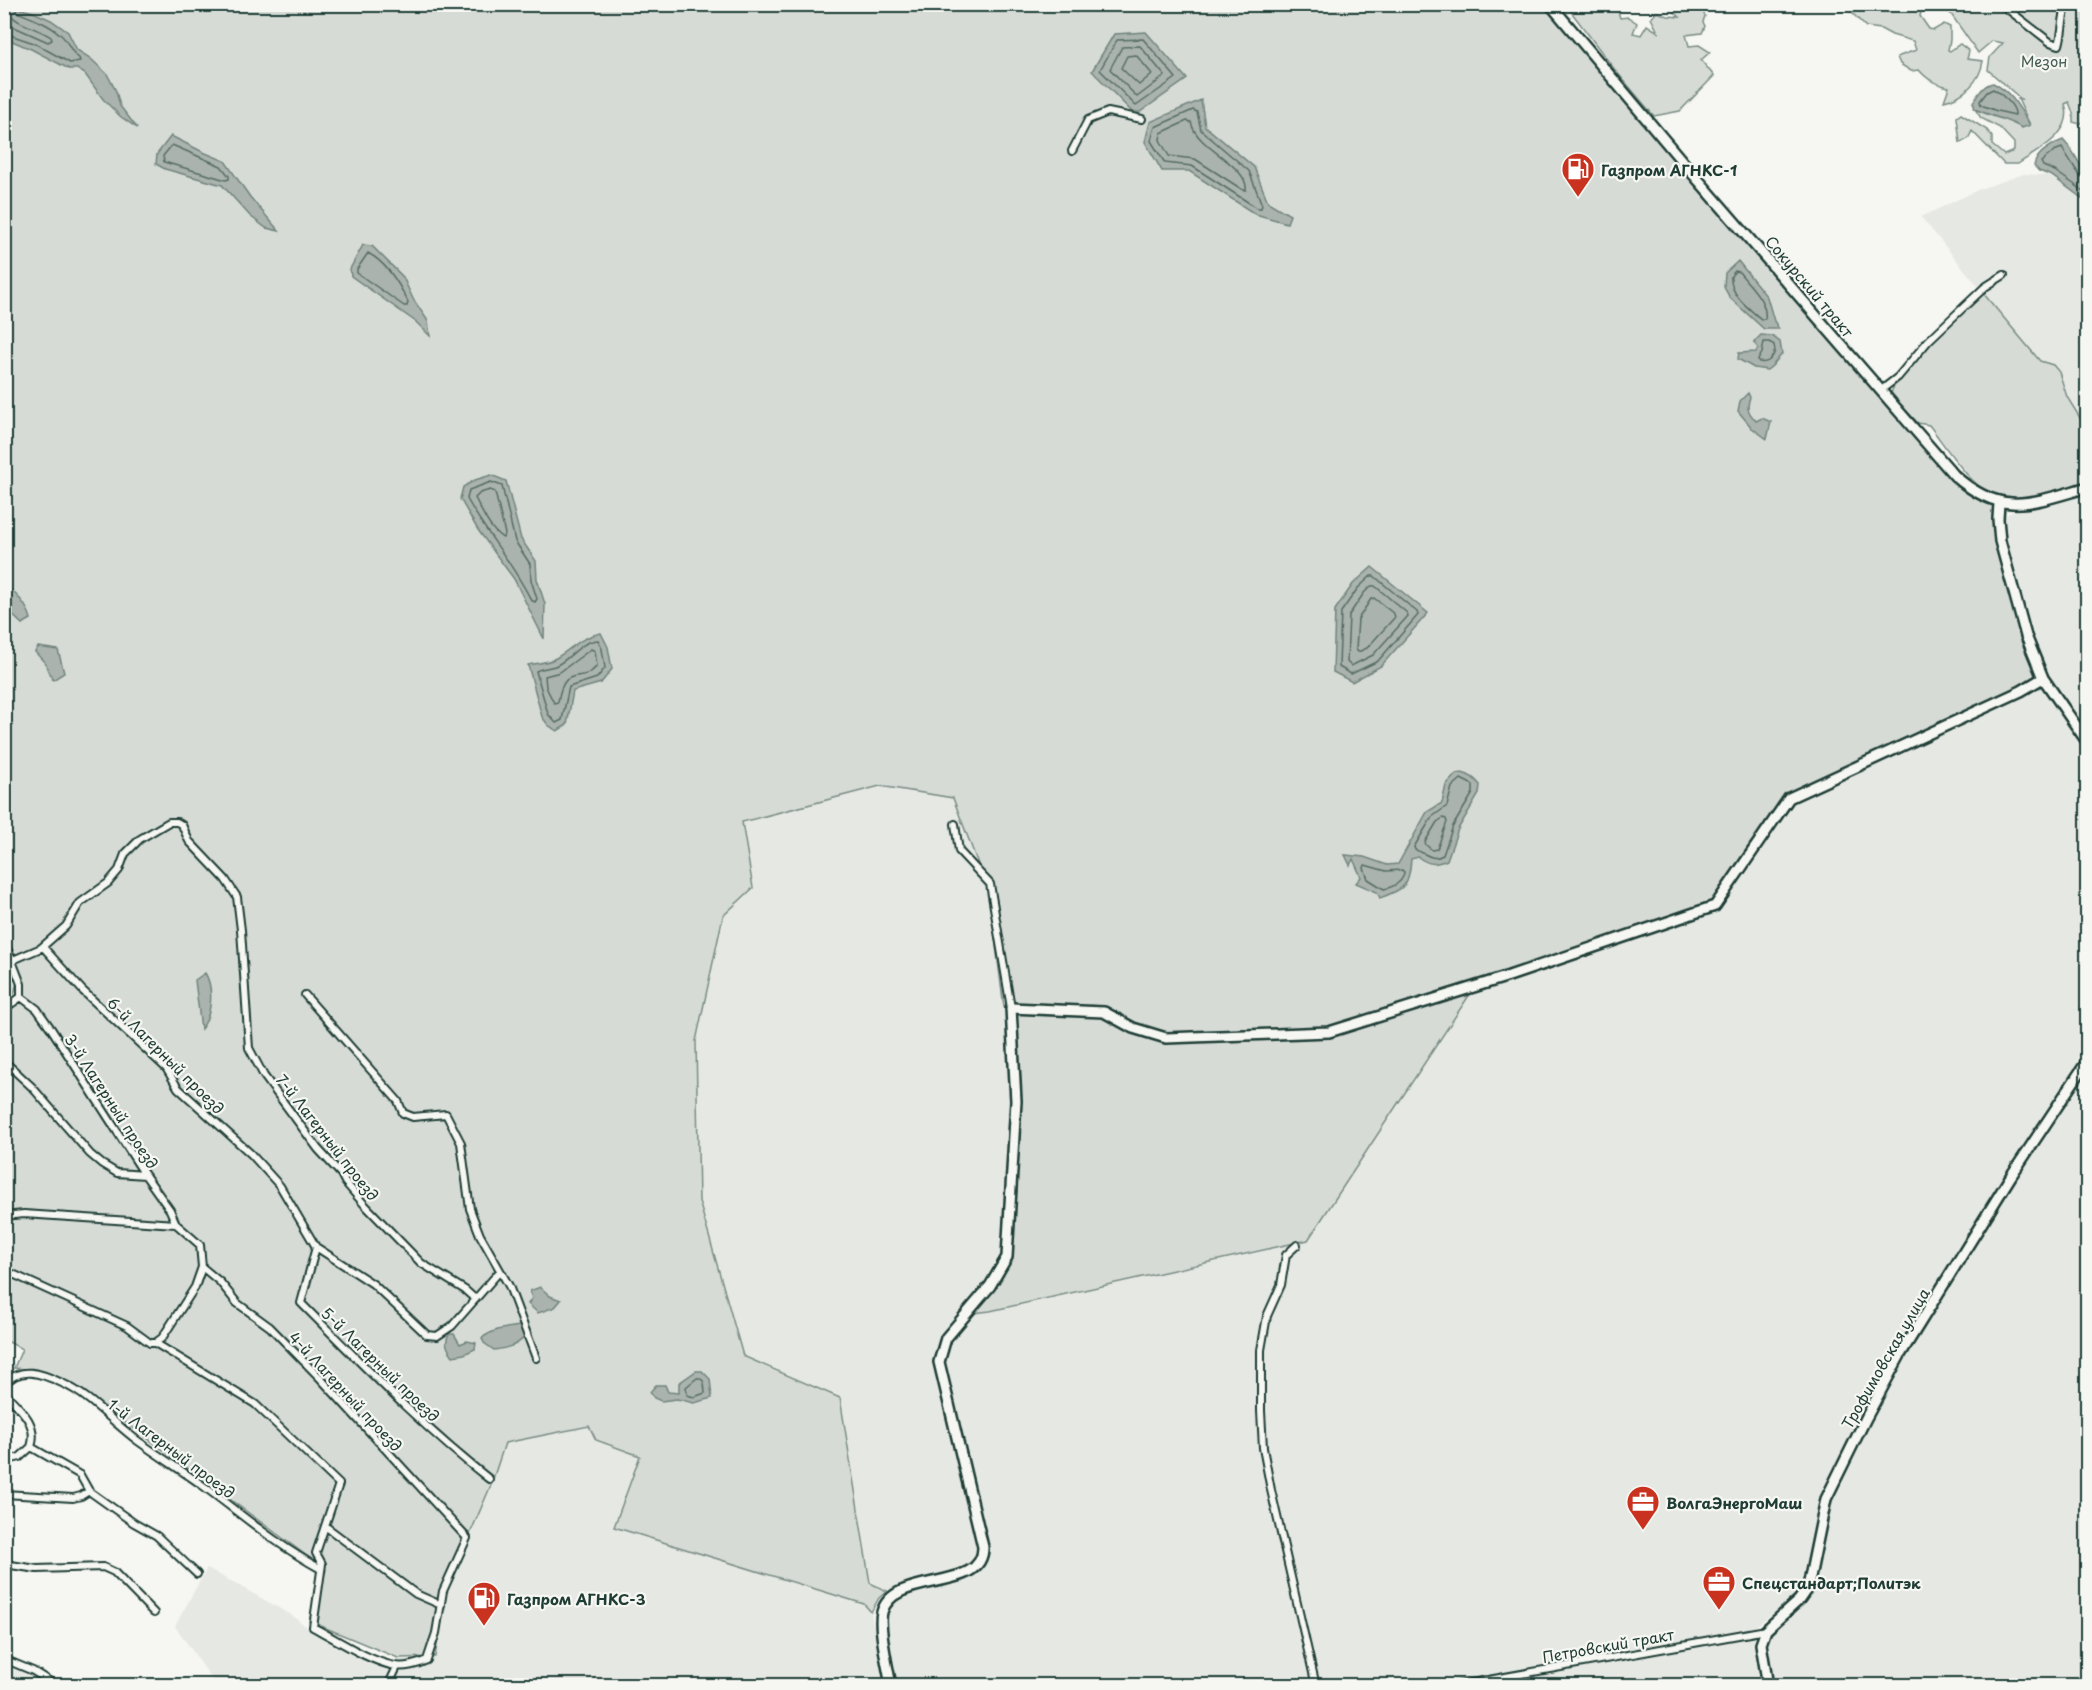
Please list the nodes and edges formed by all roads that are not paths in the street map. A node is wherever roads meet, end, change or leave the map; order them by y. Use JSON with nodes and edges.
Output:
{"nodes":[{"id":1,"x":1550,"y":4,"type":"edge"},
{"id":2,"x":2001,"y":4,"type":"edge"},
{"id":3,"x":2067,"y":4,"type":"edge"},
{"id":4,"x":1142,"y":119,"type":"dead end"},
{"id":5,"x":1072,"y":151,"type":"dead end"},
{"id":6,"x":2004,"y":275,"type":"dead end"},
{"id":7,"x":1880,"y":391,"type":"junction"},
{"id":8,"x":2088,"y":487,"type":"edge"},
{"id":9,"x":1999,"y":503,"type":"junction"},
{"id":10,"x":2043,"y":678,"type":"junction"},
{"id":11,"x":2088,"y":743,"type":"edge"},
{"id":12,"x":955,"y":824,"type":"dead end"},
{"id":13,"x":4,"y":940,"type":"edge"},
{"id":14,"x":43,"y":947,"type":"junction"},
{"id":15,"x":13,"y":960,"type":"junction"},
{"id":16,"x":305,"y":995,"type":"dead end"},
{"id":17,"x":21,"y":997,"type":"junction"},
{"id":18,"x":1011,"y":1008,"type":"junction"},
{"id":19,"x":4,"y":1009,"type":"edge"},
{"id":20,"x":2088,"y":1060,"type":"edge"},
{"id":21,"x":4,"y":1061,"type":"edge"},
{"id":22,"x":145,"y":1175,"type":"junction"},
{"id":23,"x":4,"y":1216,"type":"edge"},
{"id":24,"x":176,"y":1224,"type":"junction"},
{"id":25,"x":1297,"y":1245,"type":"dead end"},
{"id":26,"x":316,"y":1247,"type":"junction"},
{"id":27,"x":202,"y":1267,"type":"junction"},
{"id":28,"x":4,"y":1270,"type":"edge"},
{"id":29,"x":500,"y":1271,"type":"junction"},
{"id":30,"x":475,"y":1299,"type":"junction"},
{"id":31,"x":153,"y":1343,"type":"junction"},
{"id":32,"x":536,"y":1358,"type":"dead end"},
{"id":33,"x":4,"y":1385,"type":"edge"},
{"id":34,"x":4,"y":1392,"type":"edge"},
{"id":35,"x":31,"y":1447,"type":"junction"},
{"id":36,"x":4,"y":1461,"type":"edge"},
{"id":37,"x":489,"y":1479,"type":"dead end"},
{"id":38,"x":88,"y":1491,"type":"junction"},
{"id":39,"x":4,"y":1494,"type":"edge"},
{"id":40,"x":325,"y":1526,"type":"junction"},
{"id":41,"x":4,"y":1564,"type":"edge"},
{"id":42,"x":321,"y":1569,"type":"junction"},
{"id":43,"x":197,"y":1574,"type":"dead end"},
{"id":44,"x":441,"y":1605,"type":"junction"},
{"id":45,"x":154,"y":1613,"type":"dead end"},
{"id":46,"x":1766,"y":1630,"type":"junction"},
{"id":47,"x":4,"y":1659,"type":"edge"},
{"id":48,"x":397,"y":1667,"type":"junction"},
{"id":49,"x":57,"y":1686,"type":"edge"},
{"id":50,"x":388,"y":1686,"type":"edge"},
{"id":51,"x":891,"y":1686,"type":"edge"},
{"id":52,"x":1316,"y":1686,"type":"edge"},
{"id":53,"x":1455,"y":1686,"type":"edge"},
{"id":54,"x":1768,"y":1686,"type":"edge"}],
"edges":[{"from":1,"to":7,"type":"street","name":"Сокурский тракт"},
{"from":2,"to":3,"type":"street"},
{"from":4,"to":5,"type":"street"},
{"from":6,"to":7,"type":"street"},
{"from":7,"to":9,"type":"street","name":"Сокурский тракт"},
{"from":8,"to":9,"type":"street","name":"Сокурский тракт"},
{"from":9,"to":10,"type":"street"},
{"from":10,"to":11,"type":"street"},
{"from":10,"to":18,"type":"street"},
{"from":12,"to":18,"type":"street"},
{"from":13,"to":15,"type":"street"},
{"from":14,"to":15,"type":"street"},
{"from":14,"to":26,"type":"street","name":"6-й Лагерный проезд"},
{"from":14,"to":30,"type":"street","name":"7-й Лагерный проезд"},
{"from":15,"to":17,"type":"street"},
{"from":16,"to":29,"type":"street"},
{"from":17,"to":19,"type":"street"},
{"from":17,"to":22,"type":"street","name":"3-й Лагерный проезд"},
{"from":18,"to":51,"type":"street"},
{"from":20,"to":46,"type":"street","name":"Трофимовская улица"},
{"from":21,"to":22,"type":"street"},
{"from":22,"to":24,"type":"street","name":"3-й Лагерный проезд"},
{"from":23,"to":24,"type":"street"},
{"from":24,"to":27,"type":"street","name":"3-й Лагерный проезд"},
{"from":25,"to":52,"type":"street"},
{"from":26,"to":30,"type":"street","name":"6-й Лагерный проезд"},
{"from":26,"to":37,"type":"street","name":"5-й Лагерный проезд"},
{"from":27,"to":31,"type":"street"},
{"from":27,"to":44,"type":"street","name":"4-й Лагерный проезд"},
{"from":28,"to":31,"type":"street"},
{"from":29,"to":30,"type":"street","name":"6-й Лагерный проезд"},
{"from":29,"to":32,"type":"street"},
{"from":31,"to":40,"type":"street"},
{"from":33,"to":42,"type":"street","name":"1-й Лагерный проезд"},
{"from":34,"to":35,"type":"street"},
{"from":35,"to":36,"type":"street"},
{"from":35,"to":38,"type":"street"},
{"from":38,"to":39,"type":"street"},
{"from":38,"to":43,"type":"street"},
{"from":40,"to":42,"type":"street"},
{"from":40,"to":44,"type":"street"},
{"from":41,"to":45,"type":"street"},
{"from":42,"to":48,"type":"street"},
{"from":44,"to":48,"type":"street"},
{"from":46,"to":53,"type":"street","name":"Петровский тракт"},
{"from":46,"to":54,"type":"street"},
{"from":47,"to":49,"type":"street"},
{"from":48,"to":50,"type":"street"}]}
